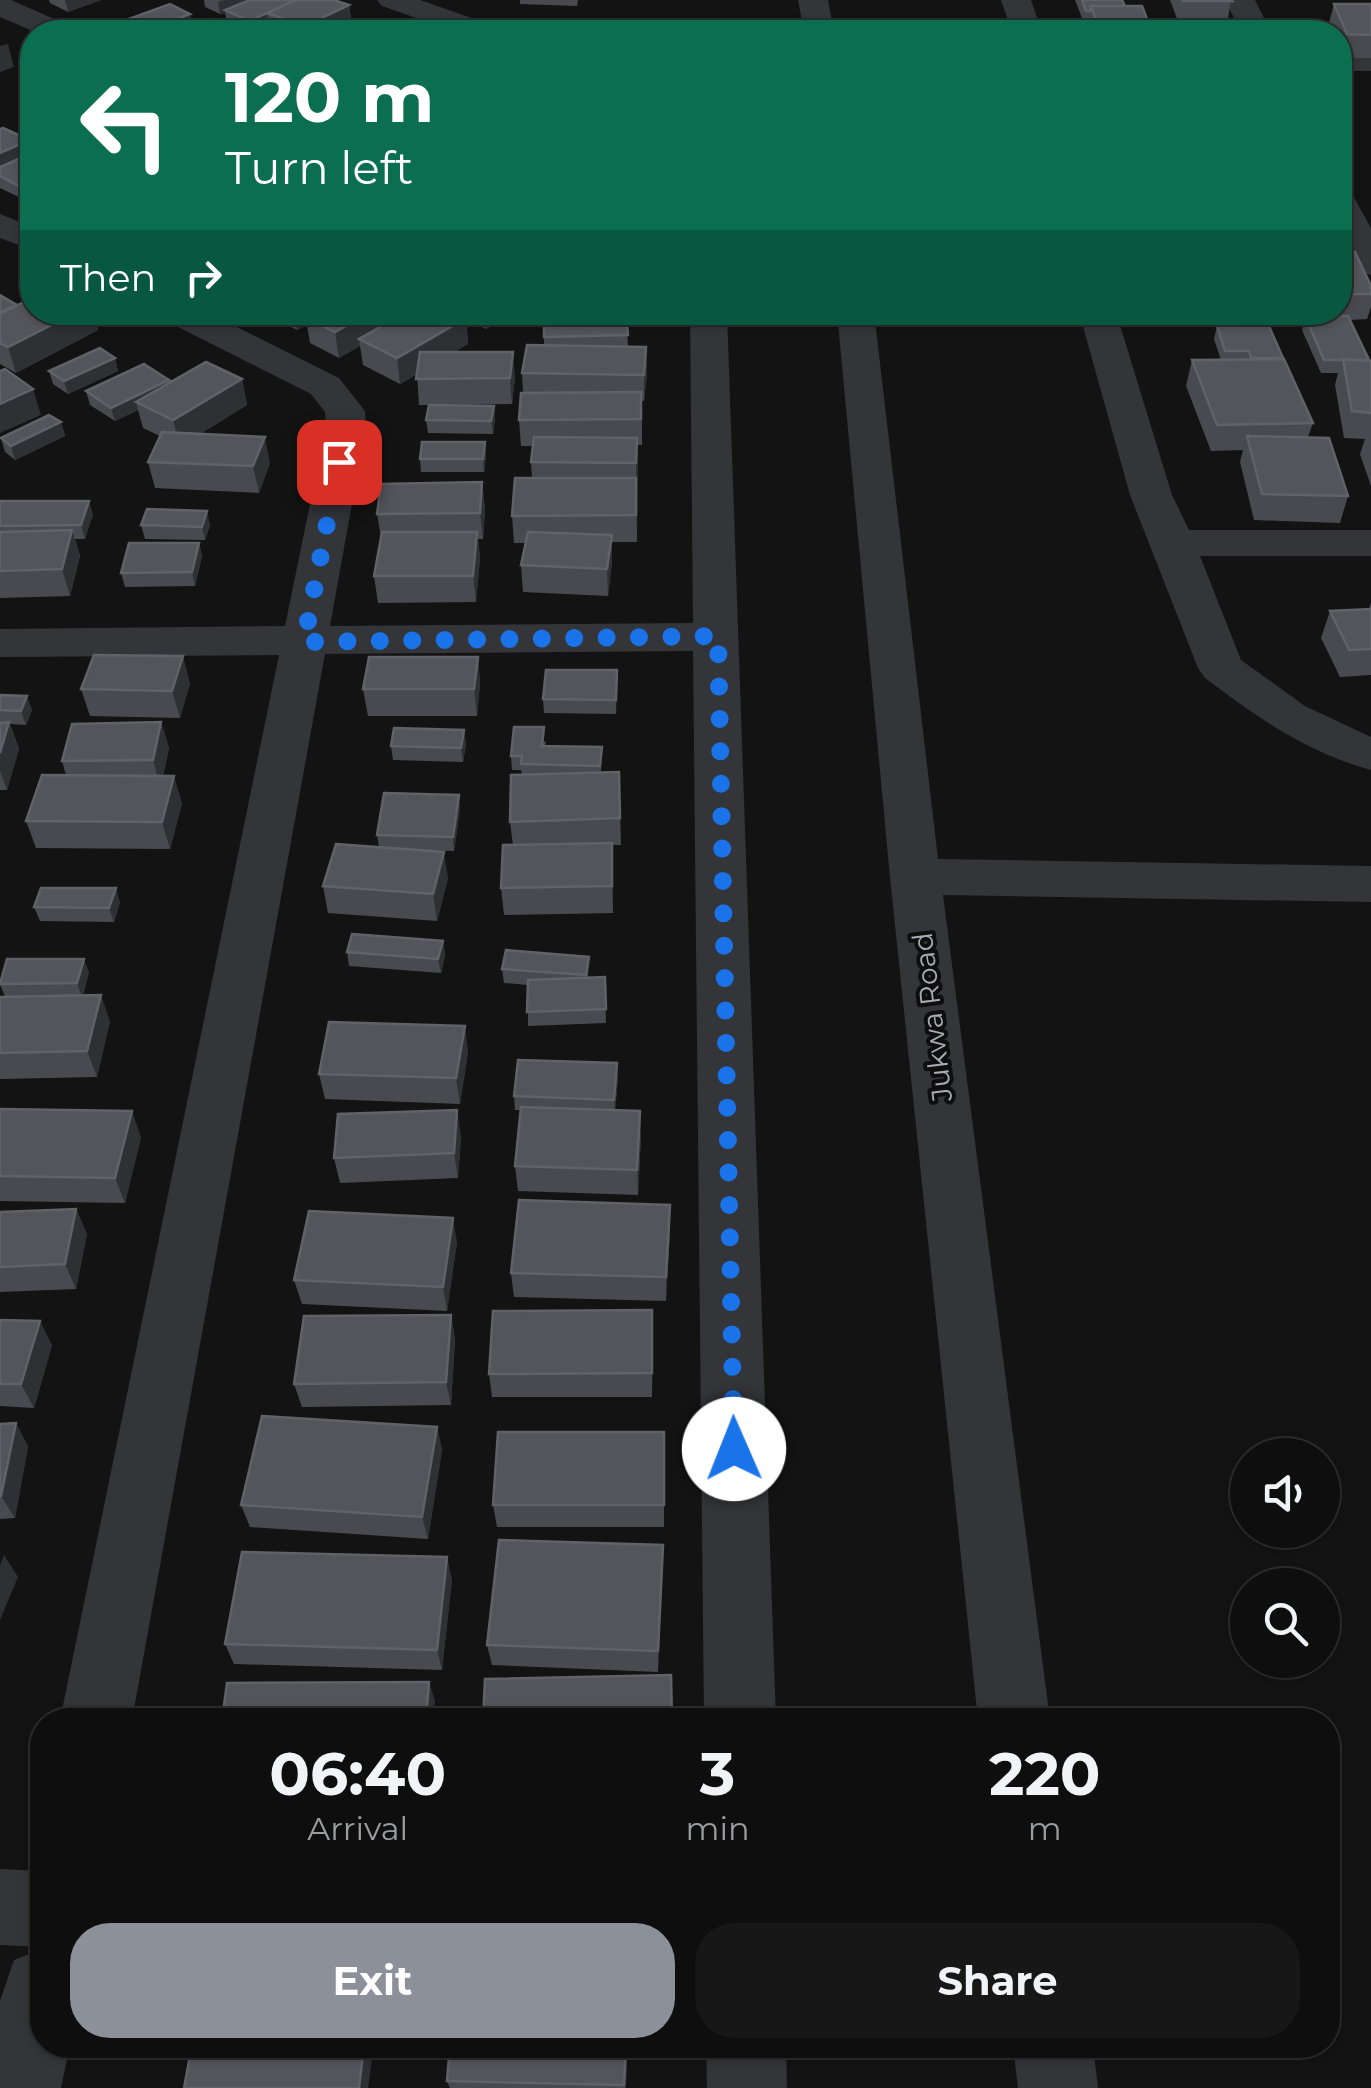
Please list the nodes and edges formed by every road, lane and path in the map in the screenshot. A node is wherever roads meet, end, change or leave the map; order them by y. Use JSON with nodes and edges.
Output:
{"nodes":[{"id":1,"x":392,"y":0,"type":"edge"},
{"id":2,"x":0,"y":6,"type":"edge"},
{"id":3,"x":32,"y":20,"type":"edge"},
{"id":4,"x":449,"y":20,"type":"edge"},
{"id":5,"x":1352,"y":225,"type":"edge"},
{"id":6,"x":1371,"y":264,"type":"edge"},
{"id":7,"x":204,"y":325,"type":"edge"},
{"id":8,"x":708,"y":325,"type":"edge"},
{"id":9,"x":856,"y":325,"type":"edge"},
{"id":10,"x":1101,"y":325,"type":"edge"},
{"id":11,"x":1174,"y":543,"type":"junction"},
{"id":12,"x":1371,"y":544,"type":"edge"},
{"id":13,"x":718,"y":636,"type":"junction"},
{"id":14,"x":304,"y":642,"type":"junction"},
{"id":15,"x":0,"y":643,"type":"edge"},
{"id":16,"x":1371,"y":754,"type":"edge"},
{"id":17,"x":915,"y":877,"type":"junction"},
{"id":18,"x":1371,"y":884,"type":"edge"},
{"id":19,"x":98,"y":1708,"type":"edge"},
{"id":20,"x":740,"y":1708,"type":"edge"},
{"id":21,"x":1013,"y":1708,"type":"edge"},
{"id":22,"x":0,"y":1907,"type":"edge"},
{"id":23,"x":30,"y":1908,"type":"edge"},
{"id":24,"x":30,"y":2045,"type":"edge"},
{"id":25,"x":746,"y":2058,"type":"edge"},
{"id":26,"x":1055,"y":2058,"type":"edge"},
{"id":27,"x":21,"y":2088,"type":"edge"},
{"id":28,"x":747,"y":2088,"type":"edge"},
{"id":29,"x":1058,"y":2088,"type":"edge"}],
"edges":[{"from":1,"to":4,"type":"street"},
{"from":2,"to":3,"type":"street"},
{"from":5,"to":6,"type":"street"},
{"from":7,"to":14,"type":"street"},
{"from":8,"to":13,"type":"street"},
{"from":9,"to":17,"type":"street","name":"Jukwa Road"},
{"from":10,"to":11,"type":"street"},
{"from":11,"to":12,"type":"street"},
{"from":11,"to":16,"type":"street"},
{"from":13,"to":14,"type":"street"},
{"from":13,"to":20,"type":"street"},
{"from":14,"to":15,"type":"street"},
{"from":14,"to":19,"type":"street"},
{"from":17,"to":18,"type":"street"},
{"from":17,"to":21,"type":"street","name":"Jukwa Road"},
{"from":22,"to":23,"type":"street"},
{"from":24,"to":27,"type":"street"},
{"from":25,"to":28,"type":"street"},
{"from":26,"to":29,"type":"street"}]}
